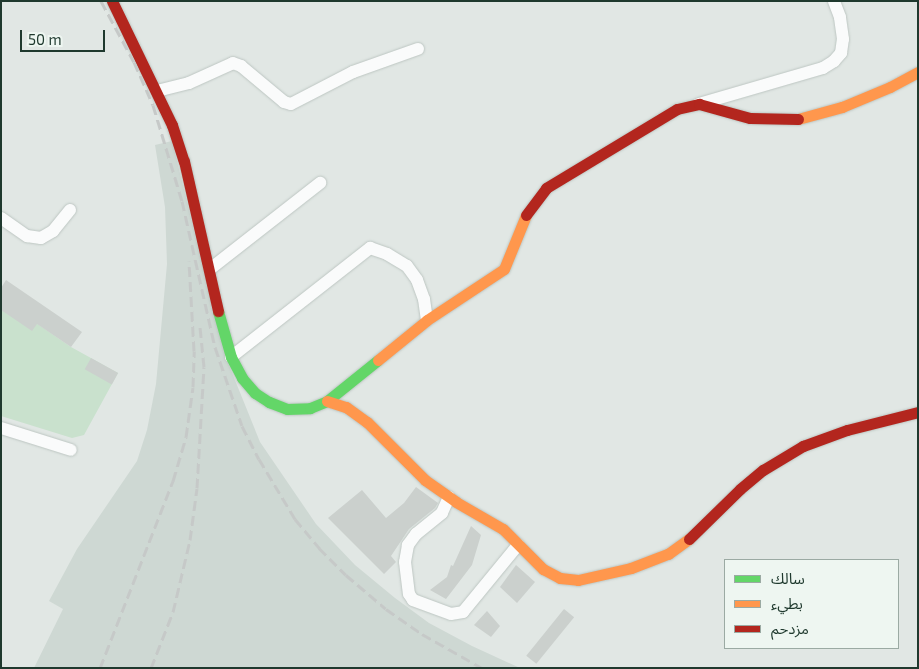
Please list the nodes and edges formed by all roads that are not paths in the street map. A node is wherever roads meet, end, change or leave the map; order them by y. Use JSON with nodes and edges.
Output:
{"nodes":[{"id":1,"x":112,"y":1,"type":"edge"},
{"id":2,"x":834,"y":1,"type":"edge"},
{"id":3,"x":418,"y":48,"type":"dead end"},
{"id":4,"x":918,"y":72,"type":"edge"},
{"id":5,"x":156,"y":91,"type":"junction"},
{"id":6,"x":699,"y":104,"type":"junction"},
{"id":7,"x":320,"y":183,"type":"dead end"},
{"id":8,"x":70,"y":210,"type":"dead end"},
{"id":9,"x":1,"y":218,"type":"edge"},
{"id":10,"x":210,"y":269,"type":"junction"},
{"id":11,"x":427,"y":320,"type":"junction"},
{"id":12,"x":231,"y":357,"type":"junction"},
{"id":13,"x":327,"y":401,"type":"junction"},
{"id":14,"x":918,"y":412,"type":"edge"},
{"id":15,"x":1,"y":428,"type":"edge"},
{"id":16,"x":71,"y":450,"type":"dead end"},
{"id":17,"x":449,"y":497,"type":"junction"},
{"id":18,"x":518,"y":545,"type":"junction"}],
"edges":[{"from":1,"to":5,"type":"street"},
{"from":2,"to":6,"type":"street"},
{"from":3,"to":5,"type":"street"},
{"from":4,"to":6,"type":"street"},
{"from":5,"to":10,"type":"street"},
{"from":6,"to":11,"type":"street"},
{"from":7,"to":10,"type":"street"},
{"from":8,"to":9,"type":"street"},
{"from":10,"to":12,"type":"street"},
{"from":11,"to":12,"type":"street"},
{"from":11,"to":13,"type":"street"},
{"from":12,"to":13,"type":"street"},
{"from":13,"to":17,"type":"street"},
{"from":14,"to":18,"type":"street"},
{"from":15,"to":16,"type":"street"},
{"from":17,"to":18,"type":"street"},
{"from":17,"to":18,"type":"street"}]}
